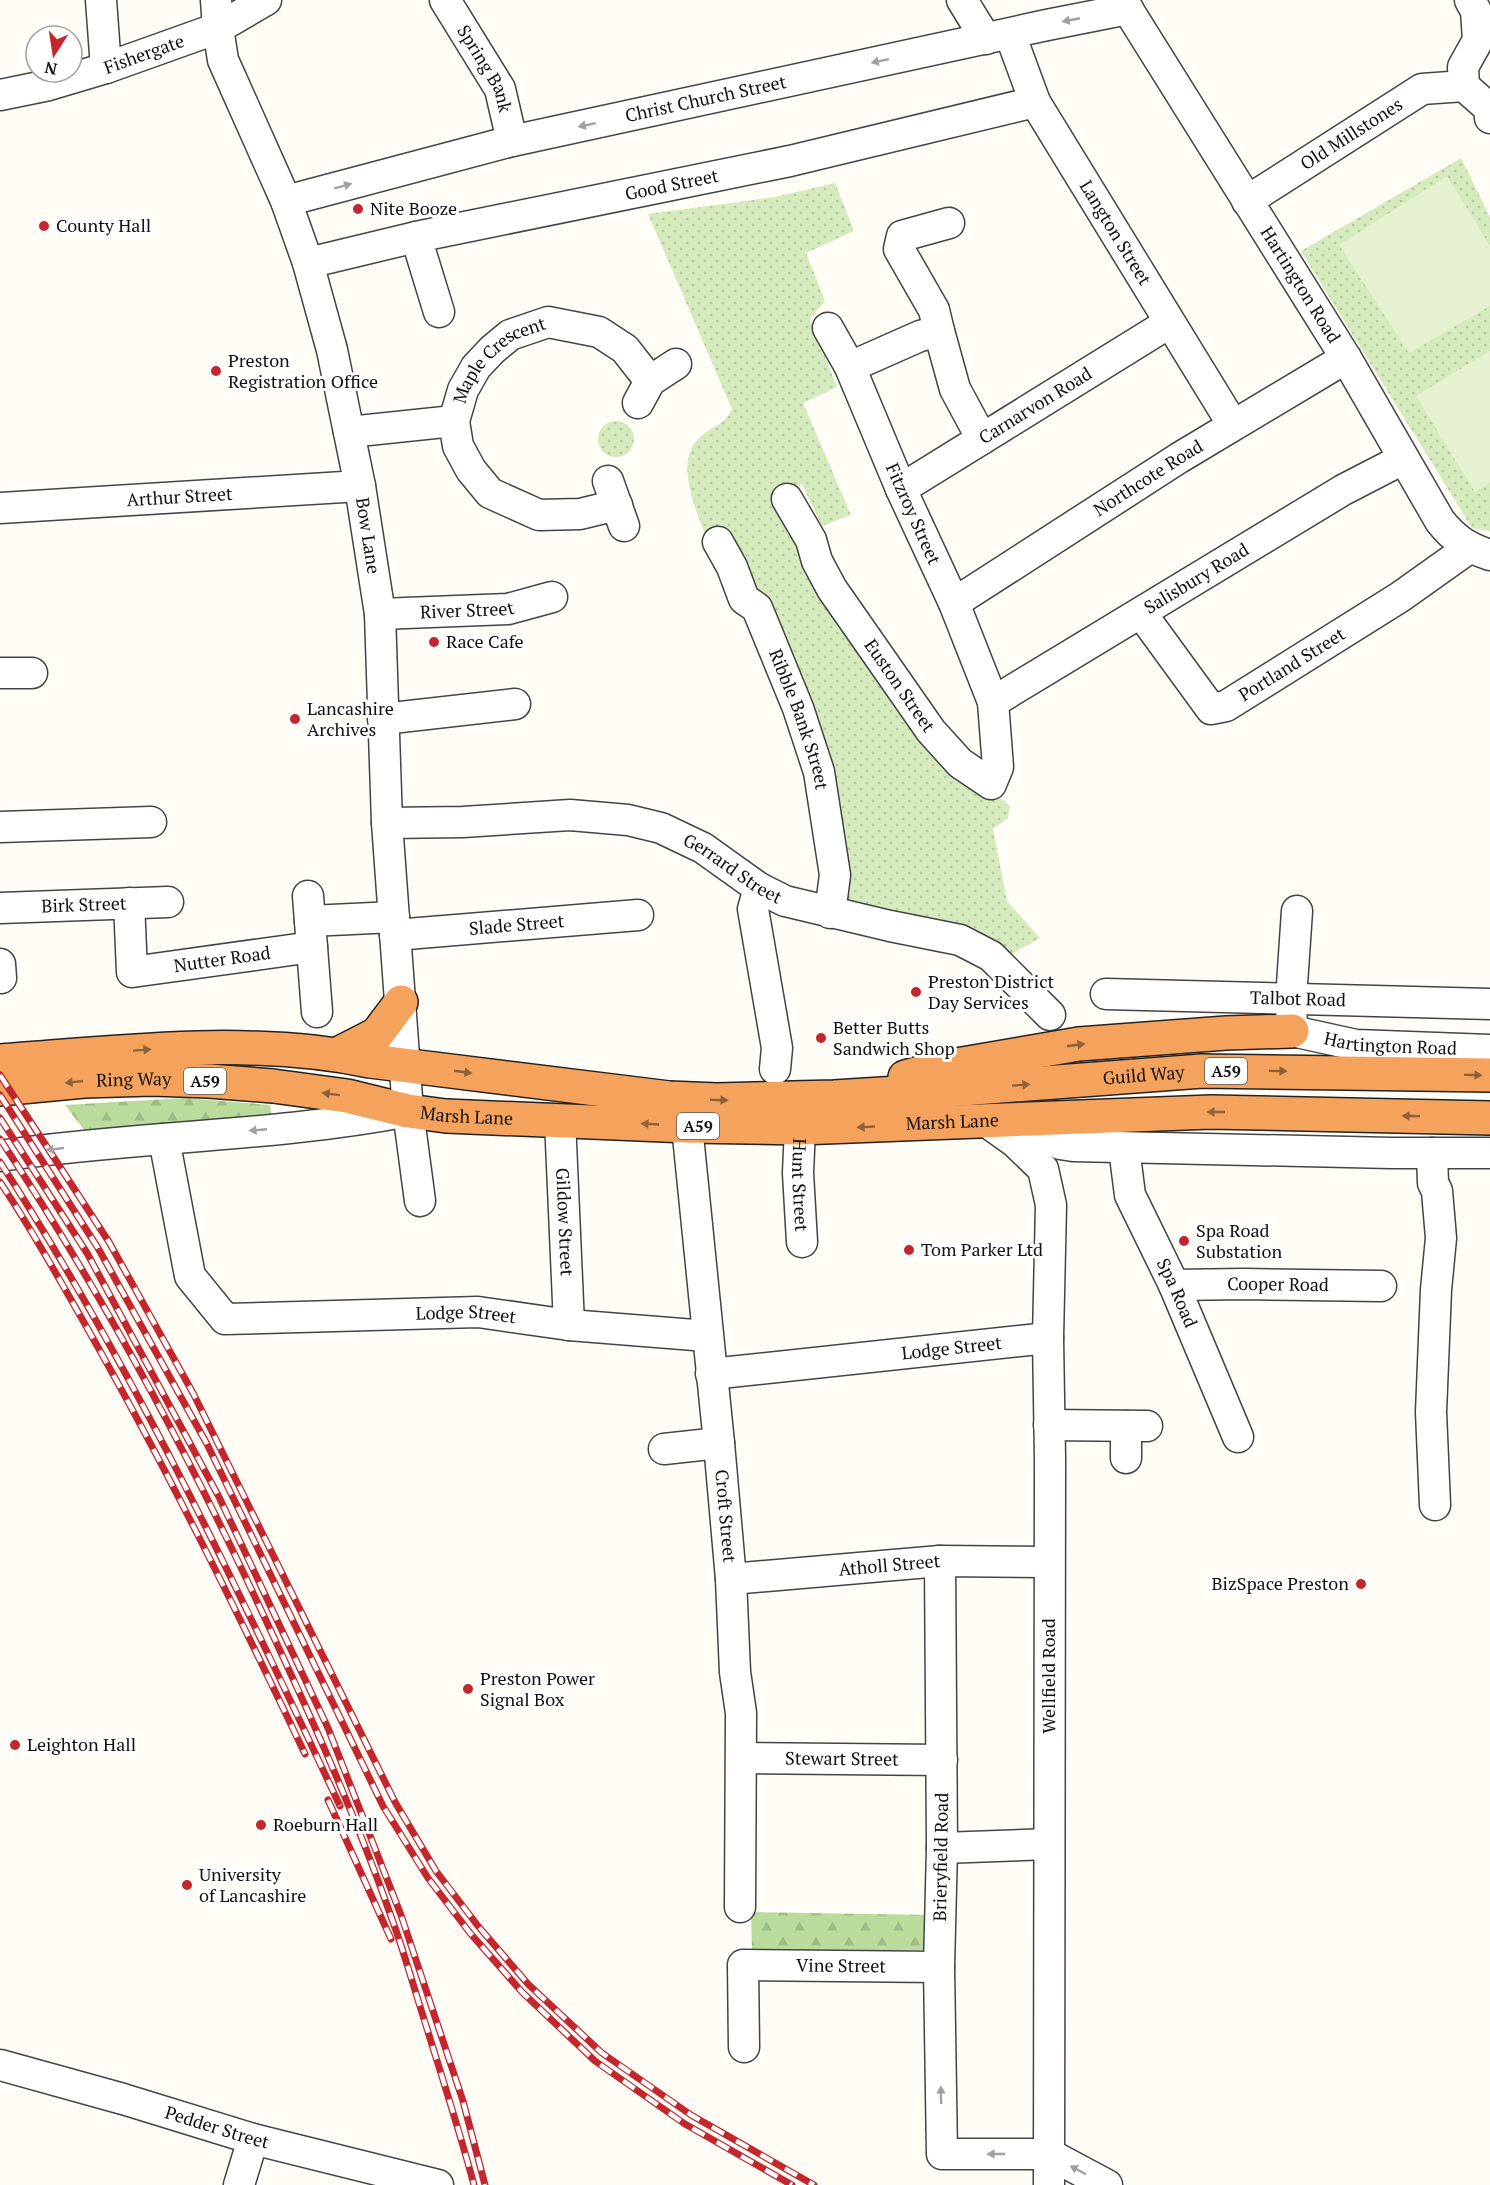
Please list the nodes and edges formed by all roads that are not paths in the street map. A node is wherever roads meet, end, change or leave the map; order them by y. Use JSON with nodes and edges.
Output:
{"nodes":[{"id":1,"x":101,"y":0,"type":"edge"},
{"id":2,"x":266,"y":0,"type":"edge"},
{"id":3,"x":445,"y":0,"type":"edge"},
{"id":4,"x":962,"y":0,"type":"edge"},
{"id":5,"x":1470,"y":0,"type":"edge"},
{"id":6,"x":1125,"y":5,"type":"edge"},
{"id":7,"x":217,"y":14,"type":"edge"},
{"id":8,"x":998,"y":36,"type":"junction"},
{"id":9,"x":106,"y":68,"type":"junction"},
{"id":10,"x":1464,"y":86,"type":"junction"},
{"id":11,"x":0,"y":94,"type":"edge"},
{"id":12,"x":1035,"y":102,"type":"junction"},
{"id":13,"x":1490,"y":118,"type":"edge"},
{"id":14,"x":512,"y":141,"type":"junction"},
{"id":15,"x":286,"y":201,"type":"junction"},
{"id":16,"x":1247,"y":201,"type":"junction"},
{"id":17,"x":949,"y":223,"type":"dead end"},
{"id":18,"x":416,"y":237,"type":"junction"},
{"id":19,"x":308,"y":262,"type":"junction"},
{"id":20,"x":439,"y":312,"type":"dead end"},
{"id":21,"x":1169,"y":322,"type":"junction"},
{"id":22,"x":828,"y":328,"type":"dead end"},
{"id":23,"x":939,"y":331,"type":"junction"},
{"id":24,"x":1346,"y":358,"type":"junction"},
{"id":25,"x":676,"y":364,"type":"dead end"},
{"id":26,"x":850,"y":367,"type":"junction"},
{"id":27,"x":453,"y":421,"type":"junction"},
{"id":28,"x":1233,"y":425,"type":"junction"},
{"id":29,"x":350,"y":432,"type":"junction"},
{"id":30,"x":982,"y":439,"type":"junction"},
{"id":31,"x":1403,"y":459,"type":"junction"},
{"id":32,"x":360,"y":486,"type":"junction"},
{"id":33,"x":901,"y":489,"type":"junction"},
{"id":34,"x":787,"y":499,"type":"dead end"},
{"id":35,"x":616,"y":504,"type":"dead end"},
{"id":36,"x":0,"y":508,"type":"edge"},
{"id":37,"x":718,"y":542,"type":"dead end"},
{"id":38,"x":1479,"y":552,"type":"edge"},
{"id":39,"x":552,"y":597,"type":"dead end"},
{"id":40,"x":954,"y":603,"type":"junction"},
{"id":41,"x":1141,"y":613,"type":"junction"},
{"id":42,"x":380,"y":614,"type":"junction"},
{"id":43,"x":0,"y":673,"type":"edge"},
{"id":44,"x":32,"y":673,"type":"dead end"},
{"id":45,"x":993,"y":702,"type":"junction"},
{"id":46,"x":515,"y":704,"type":"dead end"},
{"id":47,"x":383,"y":719,"type":"junction"},
{"id":48,"x":151,"y":822,"type":"dead end"},
{"id":49,"x":387,"y":824,"type":"junction"},
{"id":50,"x":0,"y":826,"type":"edge"},
{"id":51,"x":759,"y":888,"type":"junction"},
{"id":52,"x":168,"y":902,"type":"dead end"},
{"id":53,"x":129,"y":903,"type":"junction"},
{"id":54,"x":0,"y":908,"type":"edge"},
{"id":55,"x":1297,"y":911,"type":"dead end"},
{"id":56,"x":830,"y":913,"type":"junction"},
{"id":57,"x":638,"y":915,"type":"dead end"},
{"id":58,"x":310,"y":921,"type":"junction"},
{"id":59,"x":394,"y":926,"type":"junction"},
{"id":60,"x":0,"y":964,"type":"edge"},
{"id":61,"x":1,"y":978,"type":"edge"},
{"id":62,"x":1106,"y":994,"type":"dead end"},
{"id":63,"x":1291,"y":999,"type":"junction"},
{"id":64,"x":401,"y":1002,"type":"junction"},
{"id":65,"x":1490,"y":1004,"type":"edge"},
{"id":66,"x":317,"y":1012,"type":"dead end"},
{"id":67,"x":1050,"y":1015,"type":"dead end"},
{"id":68,"x":1292,"y":1031,"type":"junction"},
{"id":69,"x":1490,"y":1050,"type":"edge"},
{"id":70,"x":338,"y":1054,"type":"junction"},
{"id":71,"x":784,"y":1055,"type":"dead end"},
{"id":72,"x":0,"y":1061,"type":"edge"},
{"id":73,"x":405,"y":1064,"type":"junction"},
{"id":74,"x":1490,"y":1075,"type":"edge"},
{"id":75,"x":0,"y":1089,"type":"edge"},
{"id":76,"x":834,"y":1097,"type":"junction"},
{"id":77,"x":408,"y":1111,"type":"junction"},
{"id":78,"x":1490,"y":1118,"type":"edge"},
{"id":79,"x":560,"y":1120,"type":"junction"},
{"id":80,"x":1001,"y":1121,"type":"junction"},
{"id":81,"x":687,"y":1126,"type":"junction"},
{"id":82,"x":800,"y":1128,"type":"junction"},
{"id":83,"x":164,"y":1139,"type":"junction"},
{"id":84,"x":1073,"y":1146,"type":"junction"},
{"id":85,"x":1124,"y":1148,"type":"junction"},
{"id":86,"x":1432,"y":1153,"type":"junction"},
{"id":87,"x":1490,"y":1153,"type":"edge"},
{"id":88,"x":0,"y":1156,"type":"edge"},
{"id":89,"x":1043,"y":1168,"type":"junction"},
{"id":90,"x":420,"y":1201,"type":"dead end"},
{"id":91,"x":802,"y":1242,"type":"dead end"},
{"id":92,"x":1174,"y":1285,"type":"junction"},
{"id":93,"x":1381,"y":1286,"type":"dead end"},
{"id":94,"x":569,"y":1325,"type":"junction"},
{"id":95,"x":707,"y":1336,"type":"junction"},
{"id":96,"x":1048,"y":1338,"type":"junction"},
{"id":97,"x":711,"y":1374,"type":"junction"},
{"id":98,"x":1049,"y":1425,"type":"junction"},
{"id":99,"x":1238,"y":1437,"type":"dead end"},
{"id":100,"x":719,"y":1443,"type":"junction"},
{"id":101,"x":664,"y":1449,"type":"dead end"},
{"id":102,"x":1126,"y":1458,"type":"dead end"},
{"id":103,"x":1435,"y":1505,"type":"dead end"},
{"id":104,"x":940,"y":1561,"type":"junction"},
{"id":105,"x":1049,"y":1562,"type":"junction"},
{"id":106,"x":731,"y":1579,"type":"junction"},
{"id":107,"x":742,"y":1758,"type":"junction"},
{"id":108,"x":942,"y":1760,"type":"junction"},
{"id":109,"x":1048,"y":1844,"type":"junction"},
{"id":110,"x":942,"y":1848,"type":"junction"},
{"id":111,"x":740,"y":1906,"type":"dead end"},
{"id":112,"x":939,"y":1967,"type":"junction"},
{"id":113,"x":744,"y":2047,"type":"dead end"},
{"id":114,"x":0,"y":2065,"type":"edge"},
{"id":115,"x":253,"y":2139,"type":"junction"},
{"id":116,"x":1049,"y":2154,"type":"junction"},
{"id":117,"x":239,"y":2185,"type":"edge"},
{"id":118,"x":438,"y":2185,"type":"edge"},
{"id":119,"x":1049,"y":2185,"type":"edge"},
{"id":120,"x":1107,"y":2185,"type":"edge"}],
"edges":[{"from":1,"to":9,"type":"street"},
{"from":2,"to":7,"type":"street","name":"Fishergate"},
{"from":3,"to":14,"type":"street","name":"Spring Bank"},
{"from":4,"to":8,"type":"street","name":"Langton Street"},
{"from":5,"to":10,"type":"street"},
{"from":6,"to":8,"type":"street","name":"Christ Church Street","one_way":true},
{"from":6,"to":16,"type":"street","name":"Hartington Road"},
{"from":7,"to":9,"type":"street","name":"Fishergate"},
{"from":7,"to":15,"type":"street","name":"Bow Lane"},
{"from":8,"to":12,"type":"street","name":"Langton Street"},
{"from":8,"to":14,"type":"street","name":"Christ Church Street","one_way":true},
{"from":9,"to":11,"type":"street","name":"Fishergate"},
{"from":10,"to":13,"type":"street"},
{"from":10,"to":16,"type":"street","name":"Old Millstones"},
{"from":12,"to":18,"type":"street","name":"Good Street"},
{"from":12,"to":21,"type":"street","name":"Langton Street"},
{"from":15,"to":14,"type":"street","name":"Christ Church Street","one_way":true},
{"from":15,"to":19,"type":"street","name":"Bow Lane"},
{"from":16,"to":24,"type":"street","name":"Hartington Road"},
{"from":17,"to":23,"type":"street"},
{"from":18,"to":19,"type":"street","name":"Good Street"},
{"from":18,"to":20,"type":"street"},
{"from":19,"to":29,"type":"street","name":"Bow Lane"},
{"from":21,"to":28,"type":"street","name":"Langton Street"},
{"from":21,"to":30,"type":"street","name":"Carnarvon Road"},
{"from":22,"to":26,"type":"street","name":"Fitzroy Street"},
{"from":23,"to":26,"type":"street"},
{"from":23,"to":30,"type":"street"},
{"from":24,"to":28,"type":"street","name":"Northcote Road"},
{"from":24,"to":31,"type":"street","name":"Hartington Road"},
{"from":25,"to":27,"type":"street","name":"Maple Crescent"},
{"from":26,"to":33,"type":"street","name":"Fitzroy Street"},
{"from":27,"to":29,"type":"street","name":"Maple Crescent"},
{"from":27,"to":35,"type":"street","name":"Maple Crescent"},
{"from":28,"to":40,"type":"street","name":"Northcote Road"},
{"from":29,"to":32,"type":"street","name":"Bow Lane"},
{"from":30,"to":33,"type":"street","name":"Carnarvon Road"},
{"from":31,"to":38,"type":"street","name":"Hartington Road"},
{"from":31,"to":41,"type":"street","name":"Salisbury Road"},
{"from":32,"to":36,"type":"street","name":"Arthur Street"},
{"from":32,"to":42,"type":"street","name":"Bow Lane"},
{"from":33,"to":40,"type":"street","name":"Fitzroy Street"},
{"from":34,"to":45,"type":"street","name":"Euston Street"},
{"from":37,"to":56,"type":"street","name":"Ribble Bank Street"},
{"from":38,"to":41,"type":"street","name":"Portland Street"},
{"from":39,"to":42,"type":"street","name":"River Street"},
{"from":40,"to":45,"type":"street","name":"Fitzroy Street"},
{"from":41,"to":45,"type":"street","name":"Salisbury Road"},
{"from":42,"to":47,"type":"street","name":"Bow Lane"},
{"from":43,"to":44,"type":"street"},
{"from":46,"to":47,"type":"street"},
{"from":47,"to":49,"type":"street","name":"Bow Lane"},
{"from":48,"to":50,"type":"street"},
{"from":49,"to":51,"type":"street","name":"Gerrard Street"},
{"from":49,"to":59,"type":"street","name":"Bow Lane"},
{"from":51,"to":56,"type":"street","name":"Gerrard Street"},
{"from":51,"to":71,"type":"street"},
{"from":52,"to":53,"type":"street","name":"Birk Street"},
{"from":53,"to":54,"type":"street","name":"Birk Street"},
{"from":53,"to":58,"type":"street","name":"Nutter Road"},
{"from":55,"to":63,"type":"street"},
{"from":56,"to":67,"type":"street","name":"Gerrard Street"},
{"from":57,"to":59,"type":"street","name":"Slade Street"},
{"from":58,"to":59,"type":"street","name":"Slade Street"},
{"from":58,"to":66,"type":"street"},
{"from":59,"to":64,"type":"street","name":"Bow Lane"},
{"from":60,"to":61,"type":"street"},
{"from":62,"to":63,"type":"street","name":"Talbot Road"},
{"from":63,"to":65,"type":"street","name":"Talbot Road"},
{"from":63,"to":68,"type":"street"},
{"from":64,"to":70,"type":"highway"},
{"from":64,"to":73,"type":"street","name":"Bow Lane"},
{"from":68,"to":69,"type":"street","name":"Hartington Road"},
{"from":76,"to":68,"type":"highway","one_way":true},
{"from":72,"to":70,"type":"highway","name":"Ring Way","number":"A59","one_way":true},
{"from":70,"to":73,"type":"highway","name":"Ring Way","number":"A59"},
{"from":73,"to":76,"type":"highway","number":"A59","one_way":true},
{"from":73,"to":77,"type":"street","name":"Marsh Lane"},
{"from":76,"to":74,"type":"highway","name":"Guild Way","number":"A59","one_way":true},
{"from":77,"to":75,"type":"highway","name":"Ring Way","number":"A59","one_way":true},
{"from":77,"to":79,"type":"highway","name":"Marsh Lane","number":"A59"},
{"from":77,"to":83,"type":"street","name":"Marsh Lane","one_way":true},
{"from":77,"to":90,"type":"street"},
{"from":78,"to":80,"type":"highway","name":"Guild Way","number":"A59","one_way":true},
{"from":81,"to":79,"type":"highway","name":"Marsh Lane","number":"A59","one_way":true},
{"from":79,"to":94,"type":"street","name":"Gildow Street"},
{"from":80,"to":82,"type":"highway","name":"Marsh Lane","number":"A59","one_way":true},
{"from":80,"to":84,"type":"street","name":"Marsh Lane"},
{"from":80,"to":89,"type":"street"},
{"from":81,"to":82,"type":"highway","name":"Marsh Lane","number":"A59"},
{"from":81,"to":95,"type":"street","name":"Croft Street"},
{"from":82,"to":91,"type":"street","name":"Hunt Street"},
{"from":83,"to":88,"type":"street","name":"Marsh Lane","one_way":true},
{"from":83,"to":94,"type":"street","name":"Lodge Street"},
{"from":84,"to":85,"type":"street","name":"Marsh Lane"},
{"from":84,"to":89,"type":"street"},
{"from":85,"to":86,"type":"street","name":"Marsh Lane"},
{"from":85,"to":92,"type":"street","name":"Spa Road"},
{"from":86,"to":87,"type":"street","name":"Marsh Lane"},
{"from":86,"to":103,"type":"street"},
{"from":89,"to":96,"type":"street","name":"Wellfield Road"},
{"from":92,"to":93,"type":"street","name":"Cooper Road"},
{"from":92,"to":99,"type":"street","name":"Spa Road"},
{"from":94,"to":95,"type":"street","name":"Lodge Street"},
{"from":95,"to":97,"type":"street","name":"Croft Street"},
{"from":96,"to":97,"type":"street","name":"Lodge Street"},
{"from":96,"to":98,"type":"street","name":"Wellfield Road"},
{"from":97,"to":100,"type":"street","name":"Croft Street"},
{"from":98,"to":102,"type":"street"},
{"from":98,"to":105,"type":"street","name":"Wellfield Road"},
{"from":100,"to":101,"type":"street"},
{"from":100,"to":106,"type":"street","name":"Croft Street"},
{"from":104,"to":105,"type":"street","name":"Atholl Street"},
{"from":104,"to":106,"type":"street","name":"Atholl Street"},
{"from":104,"to":108,"type":"street","name":"Brieryfield Road"},
{"from":105,"to":109,"type":"street","name":"Wellfield Road"},
{"from":106,"to":107,"type":"street","name":"Croft Street"},
{"from":107,"to":108,"type":"street","name":"Stewart Street"},
{"from":107,"to":111,"type":"street","name":"Croft Street"},
{"from":108,"to":110,"type":"street","name":"Brieryfield Road"},
{"from":109,"to":110,"type":"street"},
{"from":109,"to":116,"type":"street","name":"Wellfield Road"},
{"from":110,"to":112,"type":"street","name":"Brieryfield Road"},
{"from":112,"to":113,"type":"street","name":"Vine Street"},
{"from":116,"to":112,"type":"street","name":"Brieryfield Road","one_way":true},
{"from":114,"to":115,"type":"street","name":"Pedder Street"},
{"from":115,"to":117,"type":"street"},
{"from":115,"to":118,"type":"street","name":"Pedder Street"},
{"from":116,"to":119,"type":"street","name":"Wellfield Road"},
{"from":120,"to":116,"type":"street","one_way":true}]}
